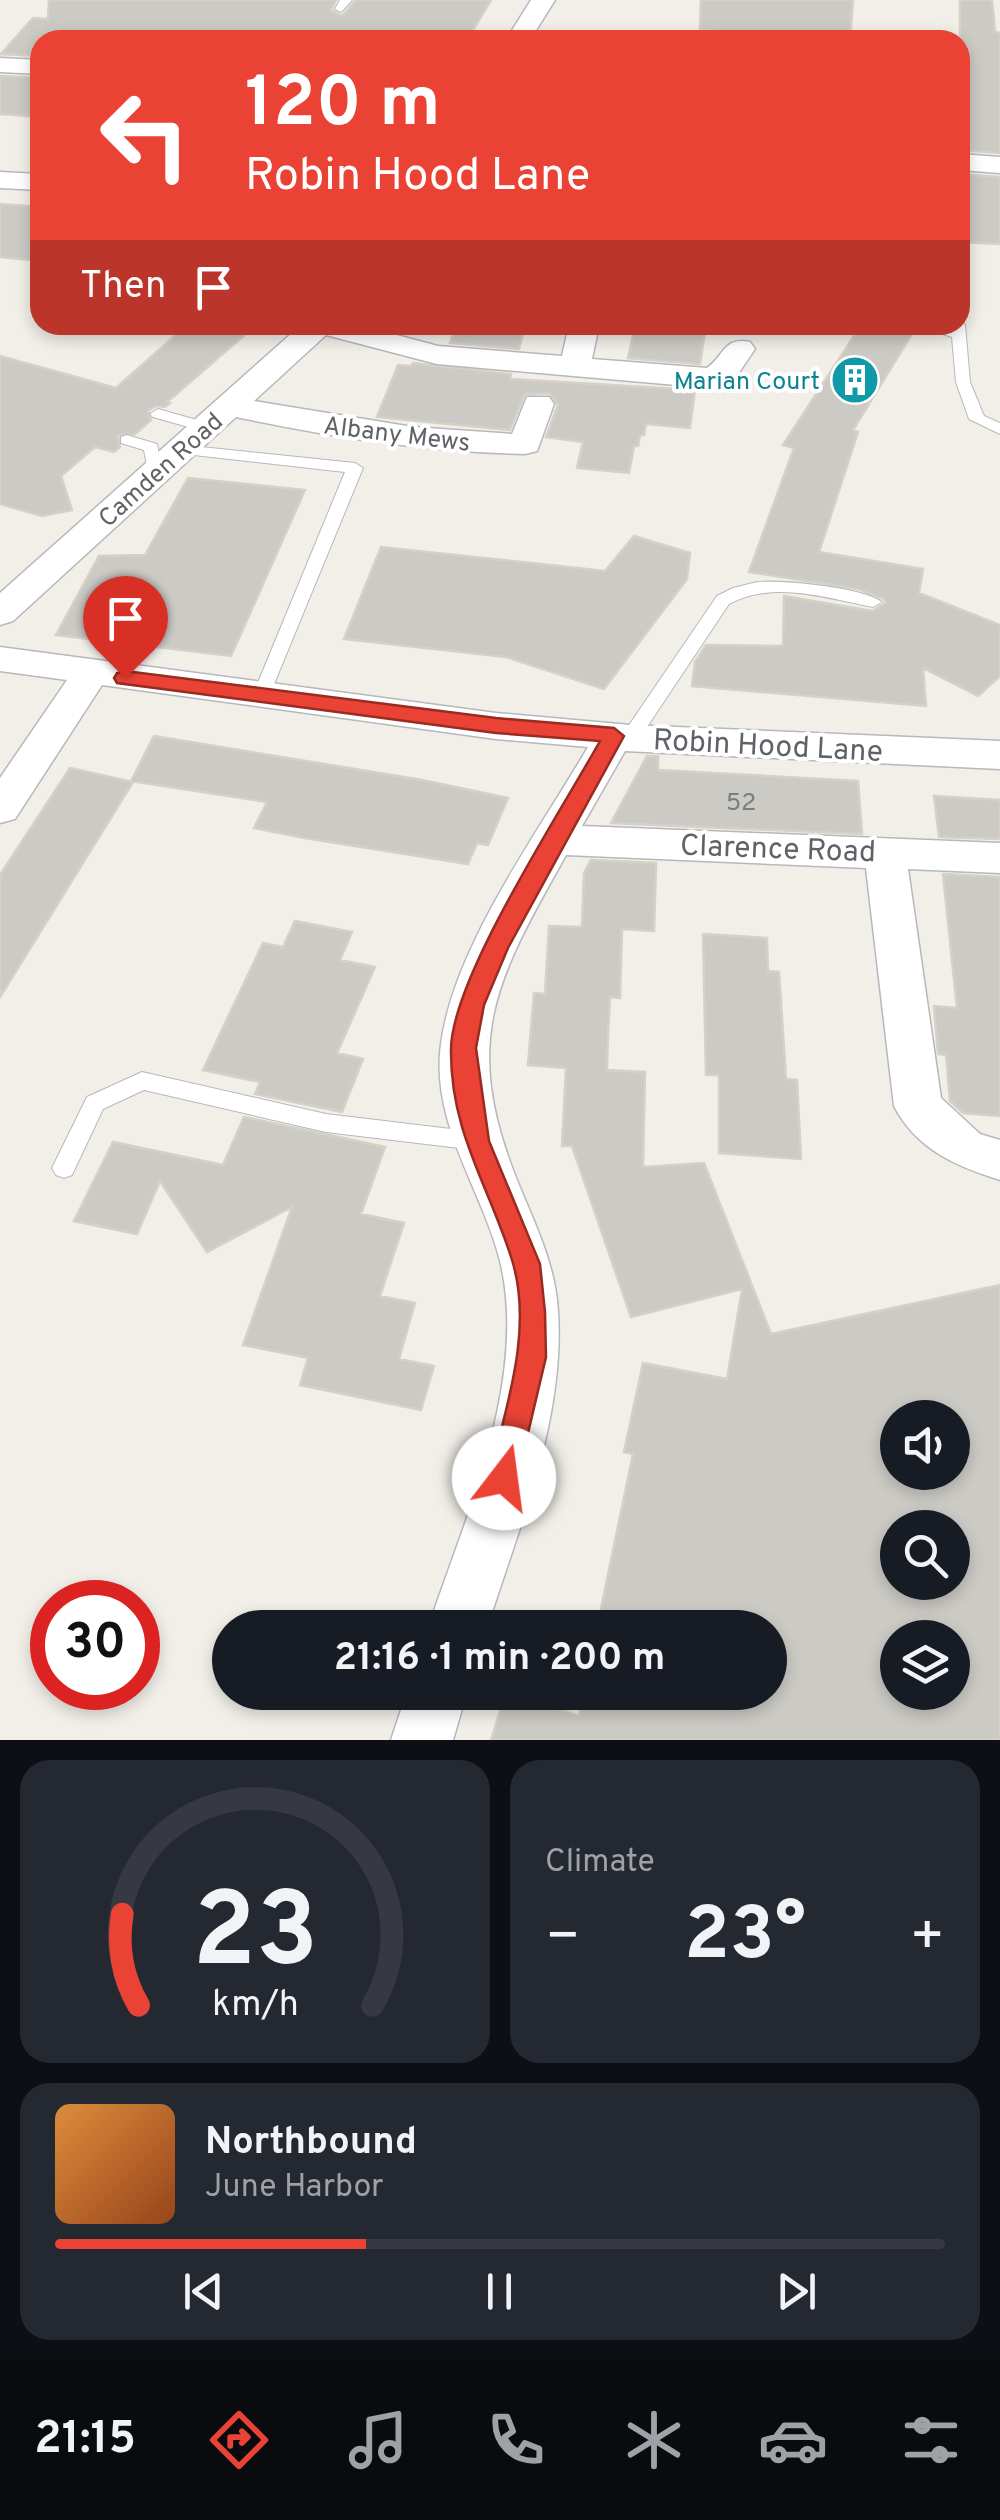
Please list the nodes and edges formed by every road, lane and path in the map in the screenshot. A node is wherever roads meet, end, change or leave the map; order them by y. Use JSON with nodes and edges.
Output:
{"nodes":[{"id":1,"x":543,"y":0,"type":"edge"},
{"id":2,"x":524,"y":30,"type":"edge"},
{"id":3,"x":0,"y":64,"type":"edge"},
{"id":4,"x":30,"y":66,"type":"edge"},
{"id":5,"x":970,"y":163,"type":"edge"},
{"id":6,"x":1000,"y":165,"type":"edge"},
{"id":7,"x":0,"y":180,"type":"edge"},
{"id":8,"x":30,"y":182,"type":"edge"},
{"id":9,"x":310,"y":335,"type":"edge"},
{"id":10,"x":361,"y":335,"type":"edge"},
{"id":11,"x":582,"y":335,"type":"edge"},
{"id":12,"x":958,"y":335,"type":"edge"},
{"id":13,"x":740,"y":349,"type":"dead end"},
{"id":14,"x":575,"y":366,"type":"junction"},
{"id":15,"x":538,"y":404,"type":"dead end"},
{"id":16,"x":158,"y":414,"type":"dead end"},
{"id":17,"x":206,"y":428,"type":"junction"},
{"id":18,"x":1000,"y":429,"type":"edge"},
{"id":19,"x":128,"y":440,"type":"dead end"},
{"id":20,"x":155,"y":474,"type":"junction"},
{"id":21,"x":873,"y":602,"type":"dead end"},
{"id":22,"x":0,"y":614,"type":"edge"},
{"id":23,"x":0,"y":659,"type":"edge"},
{"id":24,"x":90,"y":674,"type":"junction"},
{"id":25,"x":262,"y":697,"type":"junction"},
{"id":26,"x":622,"y":737,"type":"junction"},
{"id":27,"x":1000,"y":755,"type":"edge"},
{"id":28,"x":0,"y":809,"type":"edge"},
{"id":29,"x":556,"y":840,"type":"junction"},
{"id":30,"x":885,"y":852,"type":"junction"},
{"id":31,"x":1000,"y":858,"type":"edge"},
{"id":32,"x":476,"y":1141,"type":"junction"},
{"id":33,"x":1000,"y":1160,"type":"edge"},
{"id":34,"x":64,"y":1168,"type":"dead end"},
{"id":35,"x":464,"y":1610,"type":"edge"},
{"id":36,"x":431,"y":1710,"type":"edge"},
{"id":37,"x":422,"y":1740,"type":"edge"}],
"edges":[{"from":1,"to":2,"type":"street"},
{"from":3,"to":4,"type":"street"},
{"from":5,"to":6,"type":"street"},
{"from":7,"to":8,"type":"street"},
{"from":9,"to":17,"type":"street","name":"Camden Road"},
{"from":10,"to":14,"type":"street"},
{"from":11,"to":14,"type":"street"},
{"from":12,"to":18,"type":"lane"},
{"from":13,"to":14,"type":"street"},
{"from":15,"to":17,"type":"street","name":"Albany Mews"},
{"from":16,"to":17,"type":"lane"},
{"from":17,"to":20,"type":"street","name":"Camden Road"},
{"from":17,"to":25,"type":"lane"},
{"from":19,"to":20,"type":"lane"},
{"from":20,"to":22,"type":"street","name":"Camden Road"},
{"from":21,"to":26,"type":"lane"},
{"from":23,"to":24,"type":"street","name":"Robin Hood Lane"},
{"from":24,"to":25,"type":"street","name":"Robin Hood Lane"},
{"from":24,"to":28,"type":"street"},
{"from":25,"to":26,"type":"street","name":"Robin Hood Lane"},
{"from":26,"to":27,"type":"street","name":"Robin Hood Lane"},
{"from":26,"to":29,"type":"street"},
{"from":29,"to":30,"type":"street","name":"Clarence Road"},
{"from":29,"to":32,"type":"street"},
{"from":30,"to":31,"type":"street","name":"Clarence Road"},
{"from":30,"to":33,"type":"street"},
{"from":32,"to":34,"type":"lane"},
{"from":32,"to":35,"type":"street"},
{"from":36,"to":37,"type":"street"}]}
